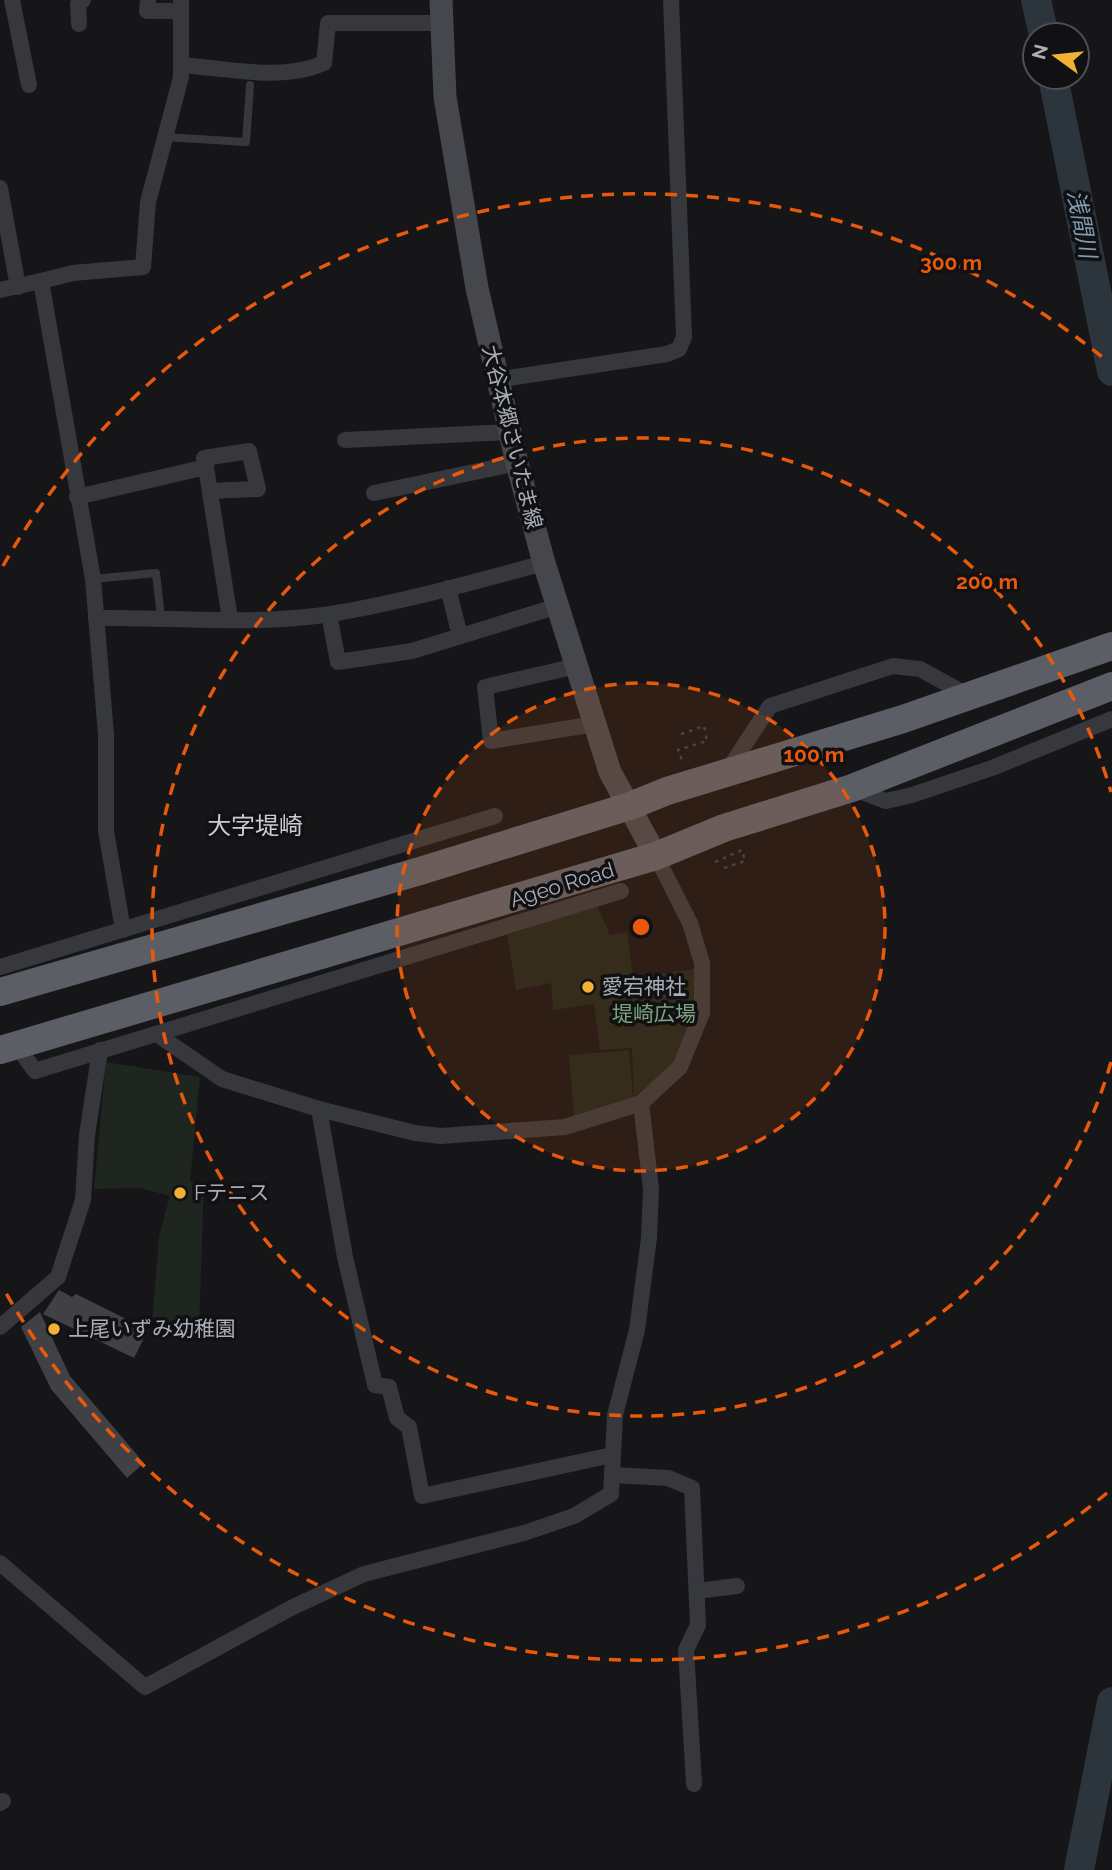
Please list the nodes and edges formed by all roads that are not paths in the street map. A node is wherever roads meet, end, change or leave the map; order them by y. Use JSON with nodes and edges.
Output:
{"nodes":[{"id":1,"x":12,"y":0,"type":"edge"},
{"id":2,"x":83,"y":0,"type":"edge"},
{"id":3,"x":671,"y":0,"type":"edge"},
{"id":4,"x":148,"y":1,"type":"edge"},
{"id":5,"x":181,"y":6,"type":"edge"},
{"id":6,"x":441,"y":11,"type":"edge"},
{"id":7,"x":79,"y":24,"type":"dead end"},
{"id":8,"x":181,"y":65,"type":"junction"},
{"id":9,"x":29,"y":85,"type":"dead end"},
{"id":10,"x":250,"y":85,"type":"dead end"},
{"id":11,"x":165,"y":137,"type":"junction"},
{"id":12,"x":0,"y":188,"type":"edge"},
{"id":13,"x":41,"y":281,"type":"junction"},
{"id":14,"x":18,"y":287,"type":"junction"},
{"id":15,"x":0,"y":290,"type":"edge"},
{"id":16,"x":496,"y":380,"type":"junction"},
{"id":17,"x":509,"y":432,"type":"junction"},
{"id":18,"x":345,"y":440,"type":"dead end"},
{"id":19,"x":517,"y":463,"type":"junction"},
{"id":20,"x":206,"y":467,"type":"junction"},
{"id":21,"x":210,"y":492,"type":"junction"},
{"id":22,"x":374,"y":493,"type":"dead end"},
{"id":23,"x":77,"y":497,"type":"junction"},
{"id":24,"x":544,"y":563,"type":"junction"},
{"id":25,"x":93,"y":579,"type":"junction"},
{"id":26,"x":448,"y":588,"type":"junction"},
{"id":27,"x":558,"y":606,"type":"junction"},
{"id":28,"x":329,"y":614,"type":"junction"},
{"id":29,"x":161,"y":617,"type":"junction"},
{"id":30,"x":96,"y":618,"type":"junction"},
{"id":31,"x":230,"y":619,"type":"junction"},
{"id":32,"x":460,"y":636,"type":"junction"},
{"id":33,"x":1112,"y":646,"type":"edge"},
{"id":34,"x":578,"y":666,"type":"junction"},
{"id":35,"x":1112,"y":686,"type":"edge"},
{"id":36,"x":970,"y":697,"type":"junction"},
{"id":37,"x":1112,"y":719,"type":"edge"},
{"id":38,"x":595,"y":724,"type":"junction"},
{"id":39,"x":727,"y":772,"type":"junction"},
{"id":40,"x":852,"y":788,"type":"junction"},
{"id":41,"x":630,"y":806,"type":"junction"},
{"id":42,"x":495,"y":816,"type":"dead end"},
{"id":43,"x":394,"y":846,"type":"junction"},
{"id":44,"x":656,"y":856,"type":"junction"},
{"id":45,"x":420,"y":871,"type":"junction"},
{"id":46,"x":621,"y":891,"type":"dead end"},
{"id":47,"x":544,"y":904,"type":"junction"},
{"id":48,"x":123,"y":930,"type":"junction"},
{"id":49,"x":9,"y":977,"type":"edge"},
{"id":50,"x":158,"y":1035,"type":"junction"},
{"id":51,"x":8,"y":1048,"type":"edge"},
{"id":52,"x":100,"y":1050,"type":"junction"},
{"id":53,"x":641,"y":1103,"type":"junction"},
{"id":54,"x":318,"y":1109,"type":"junction"},
{"id":55,"x":0,"y":1327,"type":"edge"},
{"id":56,"x":612,"y":1455,"type":"junction"},
{"id":57,"x":612,"y":1475,"type":"junction"},
{"id":58,"x":0,"y":1563,"type":"edge"},
{"id":59,"x":737,"y":1586,"type":"dead end"},
{"id":60,"x":697,"y":1591,"type":"junction"},
{"id":61,"x":694,"y":1784,"type":"dead end"}],
"edges":[{"from":1,"to":9,"type":"street"},
{"from":2,"to":7,"type":"street"},
{"from":3,"to":16,"type":"street"},
{"from":4,"to":5,"type":"street"},
{"from":5,"to":8,"type":"street"},
{"from":6,"to":8,"type":"street"},
{"from":6,"to":16,"type":"main road","name":"大谷本郷さいたま線"},
{"from":8,"to":11,"type":"street"},
{"from":10,"to":11,"type":"lane"},
{"from":11,"to":13,"type":"street"},
{"from":12,"to":14,"type":"street"},
{"from":13,"to":14,"type":"street"},
{"from":13,"to":23,"type":"street"},
{"from":14,"to":15,"type":"street"},
{"from":16,"to":17,"type":"main road","name":"大谷本郷さいたま線"},
{"from":17,"to":18,"type":"street"},
{"from":17,"to":19,"type":"main road","name":"大谷本郷さいたま線"},
{"from":19,"to":22,"type":"street"},
{"from":19,"to":24,"type":"main road","name":"大谷本郷さいたま線"},
{"from":20,"to":21,"type":"street"},
{"from":20,"to":21,"type":"street"},
{"from":20,"to":23,"type":"street"},
{"from":21,"to":31,"type":"street"},
{"from":23,"to":25,"type":"street"},
{"from":24,"to":26,"type":"street"},
{"from":24,"to":27,"type":"main road","name":"大谷本郷さいたま線"},
{"from":25,"to":29,"type":"lane"},
{"from":25,"to":30,"type":"street"},
{"from":26,"to":28,"type":"street"},
{"from":26,"to":32,"type":"street"},
{"from":27,"to":32,"type":"street"},
{"from":27,"to":34,"type":"main road","name":"大谷本郷さいたま線"},
{"from":28,"to":31,"type":"street"},
{"from":28,"to":32,"type":"street"},
{"from":29,"to":30,"type":"street"},
{"from":29,"to":31,"type":"street"},
{"from":30,"to":48,"type":"street"},
{"from":33,"to":36,"type":"highway"},
{"from":34,"to":38,"type":"main road","name":"大谷本郷さいたま線"},
{"from":34,"to":38,"type":"street"},
{"from":35,"to":40,"type":"highway","name":"Ageo Road"},
{"from":36,"to":39,"type":"highway"},
{"from":36,"to":39,"type":"street"},
{"from":37,"to":40,"type":"street"},
{"from":38,"to":41,"type":"main road","name":"大谷本郷さいたま線"},
{"from":39,"to":41,"type":"highway"},
{"from":40,"to":44,"type":"highway","name":"Ageo Road"},
{"from":41,"to":44,"type":"main road","name":"大谷本郷さいたま線"},
{"from":41,"to":45,"type":"highway"},
{"from":42,"to":43,"type":"street"},
{"from":43,"to":45,"type":"street"},
{"from":43,"to":48,"type":"street"},
{"from":44,"to":47,"type":"highway","name":"Ageo Road"},
{"from":44,"to":53,"type":"street"},
{"from":45,"to":49,"type":"highway"},
{"from":46,"to":47,"type":"street"},
{"from":47,"to":50,"type":"street"},
{"from":47,"to":51,"type":"highway","name":"Ageo Road"},
{"from":48,"to":49,"type":"street"},
{"from":50,"to":52,"type":"street"},
{"from":50,"to":54,"type":"street"},
{"from":51,"to":52,"type":"street"},
{"from":52,"to":55,"type":"street"},
{"from":53,"to":54,"type":"street"},
{"from":53,"to":56,"type":"street"},
{"from":54,"to":56,"type":"street"},
{"from":56,"to":57,"type":"street"},
{"from":57,"to":58,"type":"street"},
{"from":57,"to":60,"type":"street"},
{"from":59,"to":60,"type":"street"},
{"from":60,"to":61,"type":"street"}]}
